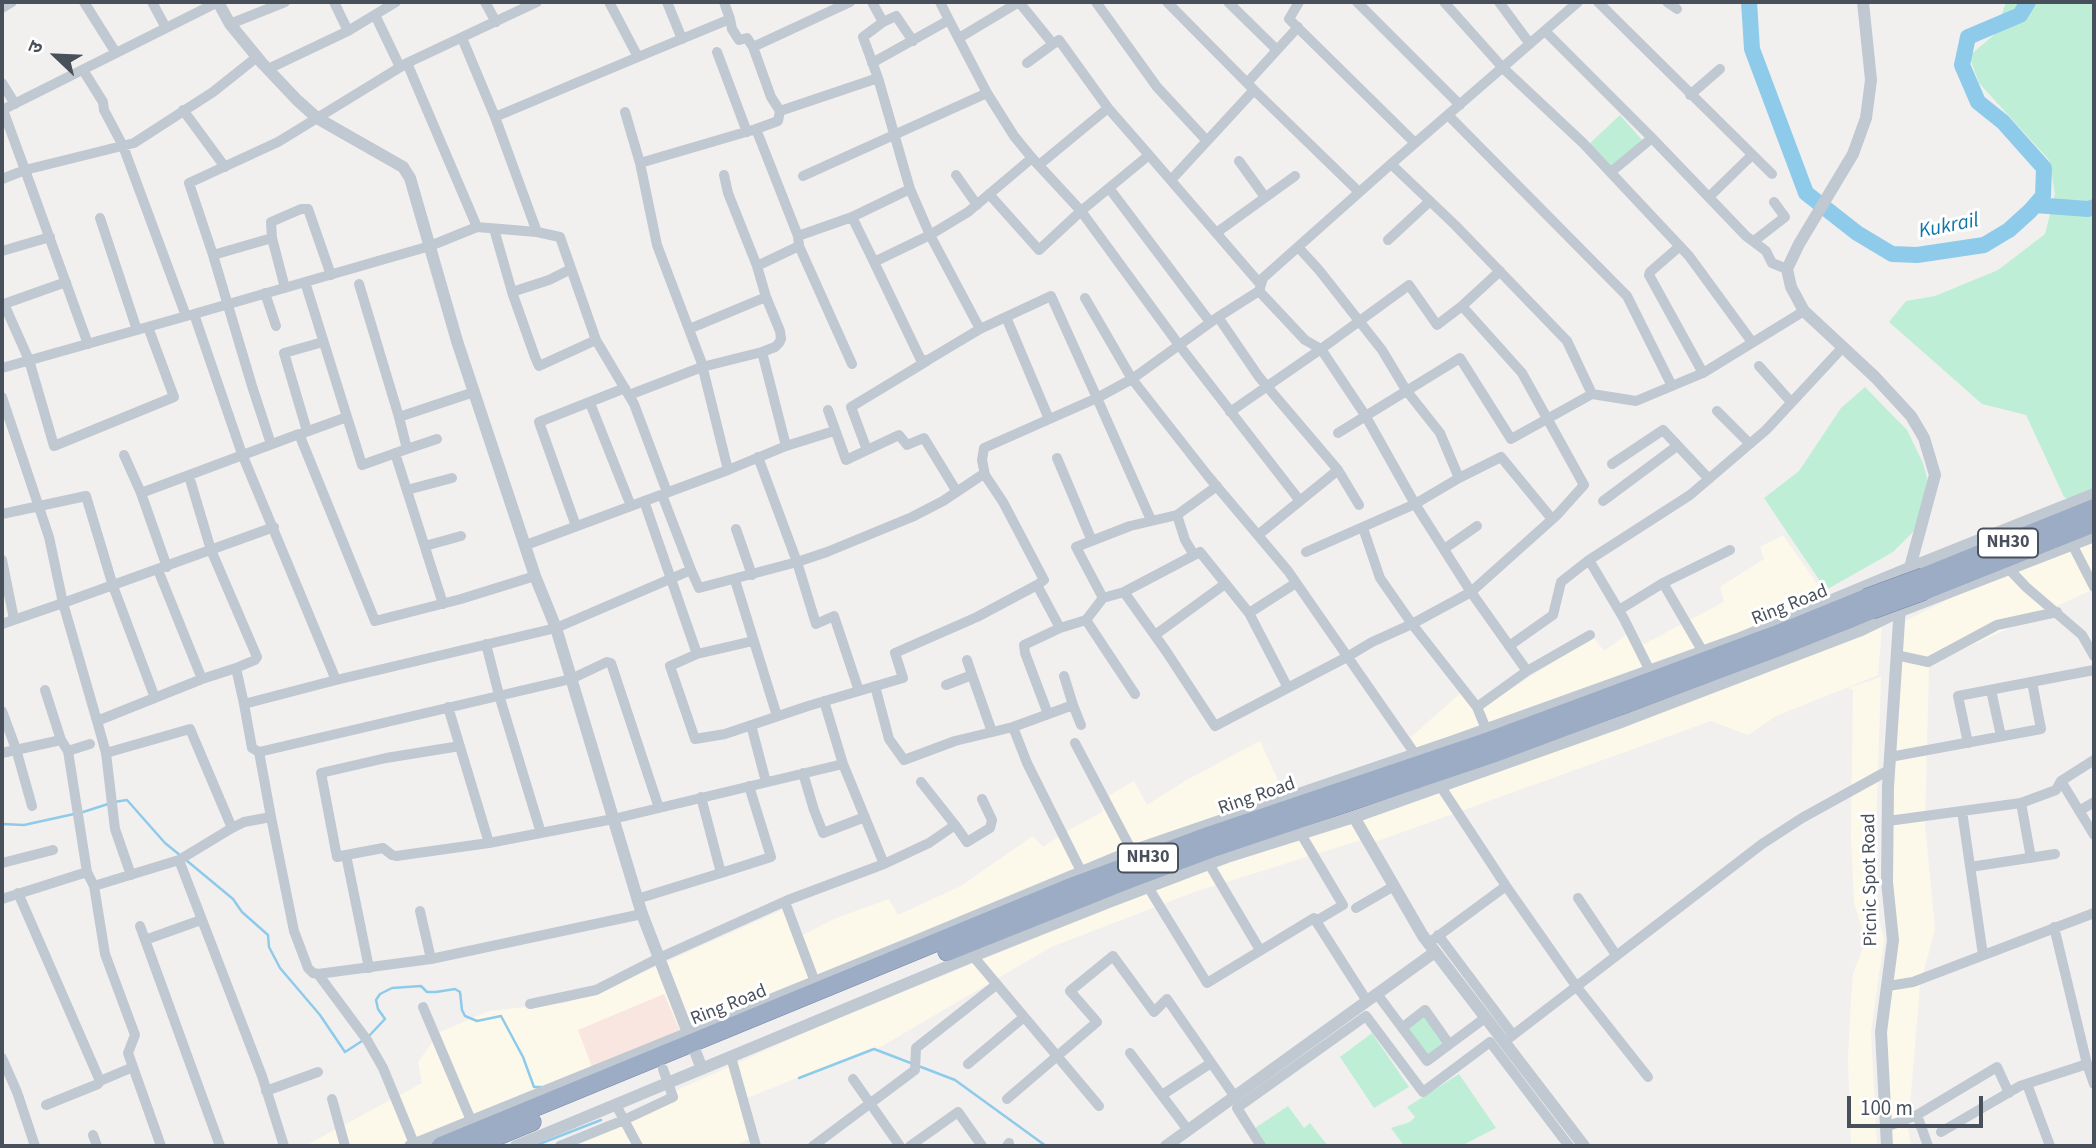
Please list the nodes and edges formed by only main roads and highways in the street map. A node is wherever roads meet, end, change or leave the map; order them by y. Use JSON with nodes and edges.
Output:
{"nodes":[{"id":1,"x":2094,"y":508,"type":"edge"},
{"id":2,"x":2094,"y":523,"type":"edge"},
{"id":3,"x":1870,"y":604,"type":"junction"},
{"id":4,"x":695,"y":1050,"type":"junction"},
{"id":5,"x":473,"y":1134,"type":"edge"},
{"id":6,"x":441,"y":1146,"type":"edge"}],
"edges":[{"from":1,"to":3,"type":"highway","name":"Ring Road","number":"NH30","bridge":true},
{"from":2,"to":3,"type":"highway","name":"Ring Road","number":"NH30","bridge":true},
{"from":3,"to":4,"type":"highway","name":"Ring Road","number":"NH30"},
{"from":4,"to":5,"type":"highway","name":"Ring Road","number":"NH30"},
{"from":4,"to":5,"type":"highway","name":"Ring Road","number":"NH30"},
{"from":5,"to":6,"type":"highway","name":"Ring Road","number":"NH30"}]}
